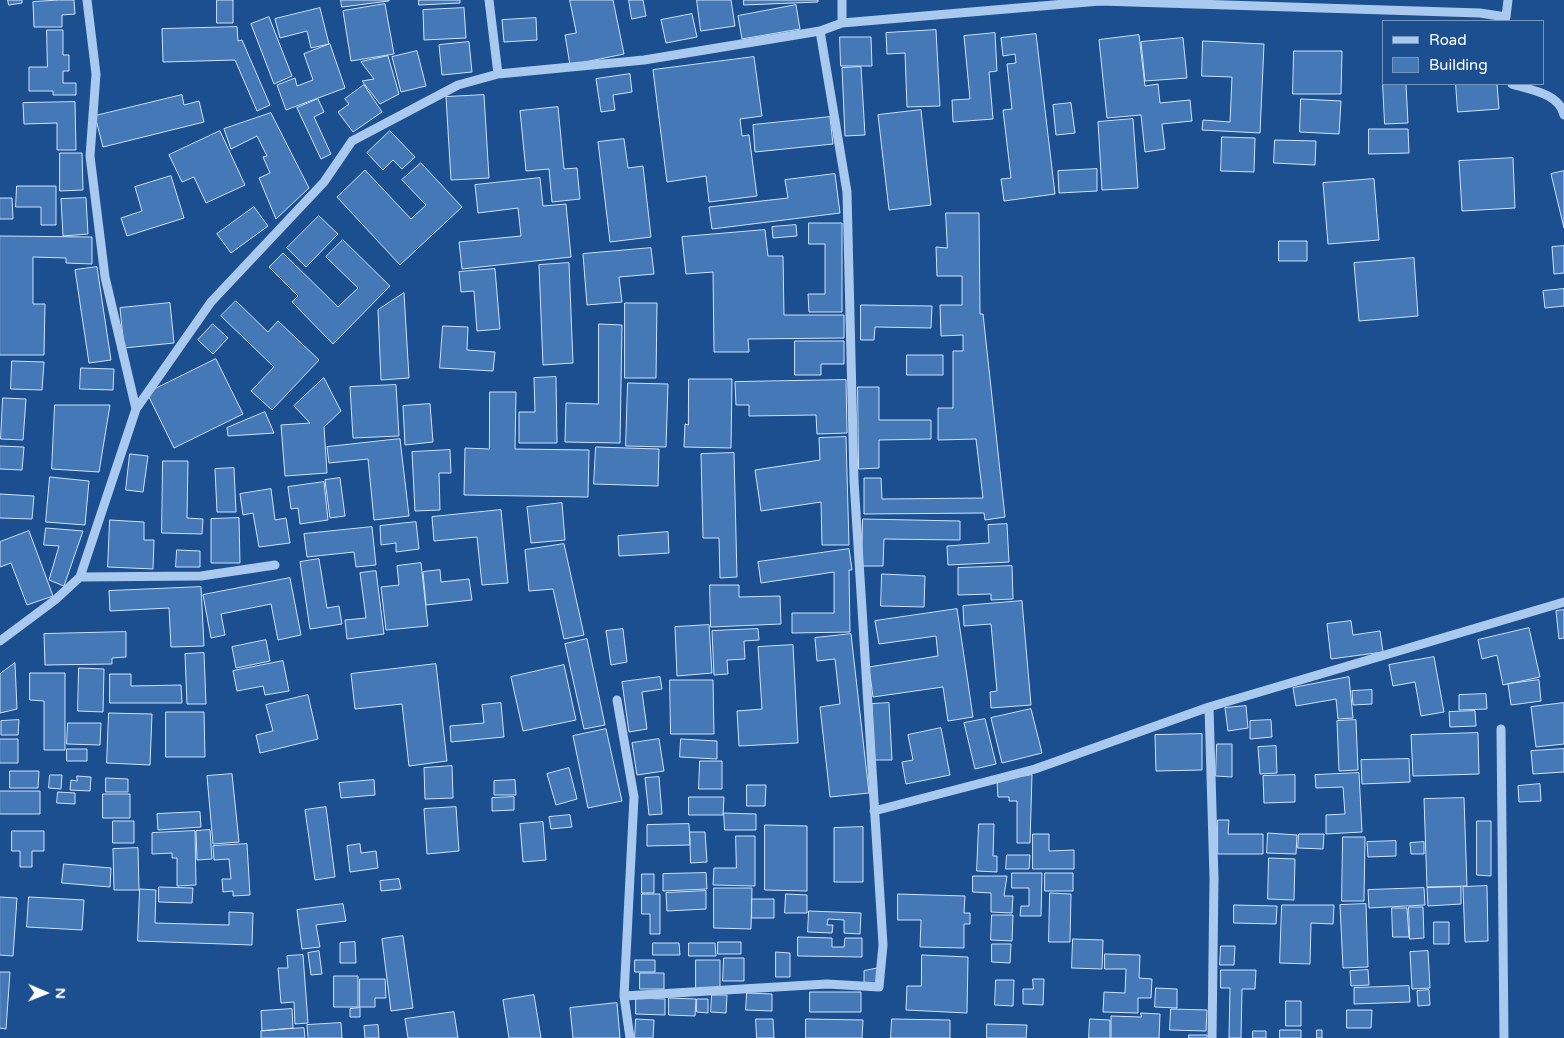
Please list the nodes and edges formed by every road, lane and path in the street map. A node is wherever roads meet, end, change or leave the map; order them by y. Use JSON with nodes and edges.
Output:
{"nodes":[{"id":1,"x":87,"y":0,"type":"edge"},
{"id":2,"x":489,"y":0,"type":"edge"},
{"id":3,"x":842,"y":0,"type":"edge"},
{"id":4,"x":1508,"y":0,"type":"edge"},
{"id":5,"x":1506,"y":19,"type":"edge"},
{"id":6,"x":842,"y":23,"type":"junction"},
{"id":7,"x":820,"y":32,"type":"junction"},
{"id":8,"x":498,"y":74,"type":"junction"},
{"id":9,"x":1515,"y":85,"type":"edge"},
{"id":10,"x":1564,"y":115,"type":"edge"},
{"id":11,"x":136,"y":409,"type":"junction"},
{"id":12,"x":275,"y":565,"type":"dead end"},
{"id":13,"x":80,"y":577,"type":"junction"},
{"id":14,"x":1564,"y":602,"type":"edge"},
{"id":15,"x":0,"y":641,"type":"edge"},
{"id":16,"x":617,"y":700,"type":"dead end"},
{"id":17,"x":1209,"y":707,"type":"junction"},
{"id":18,"x":1501,"y":729,"type":"dead end"},
{"id":19,"x":874,"y":811,"type":"junction"},
{"id":20,"x":624,"y":996,"type":"junction"},
{"id":21,"x":630,"y":1038,"type":"edge"},
{"id":22,"x":1212,"y":1038,"type":"edge"},
{"id":23,"x":1504,"y":1038,"type":"edge"}],
"edges":[{"from":1,"to":11,"type":"street"},
{"from":2,"to":8,"type":"street"},
{"from":3,"to":6,"type":"street"},
{"from":4,"to":5,"type":"street"},
{"from":5,"to":6,"type":"street"},
{"from":6,"to":7,"type":"street"},
{"from":7,"to":8,"type":"street"},
{"from":7,"to":19,"type":"street"},
{"from":8,"to":11,"type":"street"},
{"from":9,"to":10,"type":"street"},
{"from":11,"to":13,"type":"street"},
{"from":12,"to":13,"type":"street"},
{"from":13,"to":15,"type":"street"},
{"from":14,"to":17,"type":"street"},
{"from":16,"to":20,"type":"street"},
{"from":17,"to":19,"type":"street"},
{"from":17,"to":22,"type":"street"},
{"from":18,"to":23,"type":"street"},
{"from":19,"to":20,"type":"street"},
{"from":20,"to":21,"type":"street"}]}
